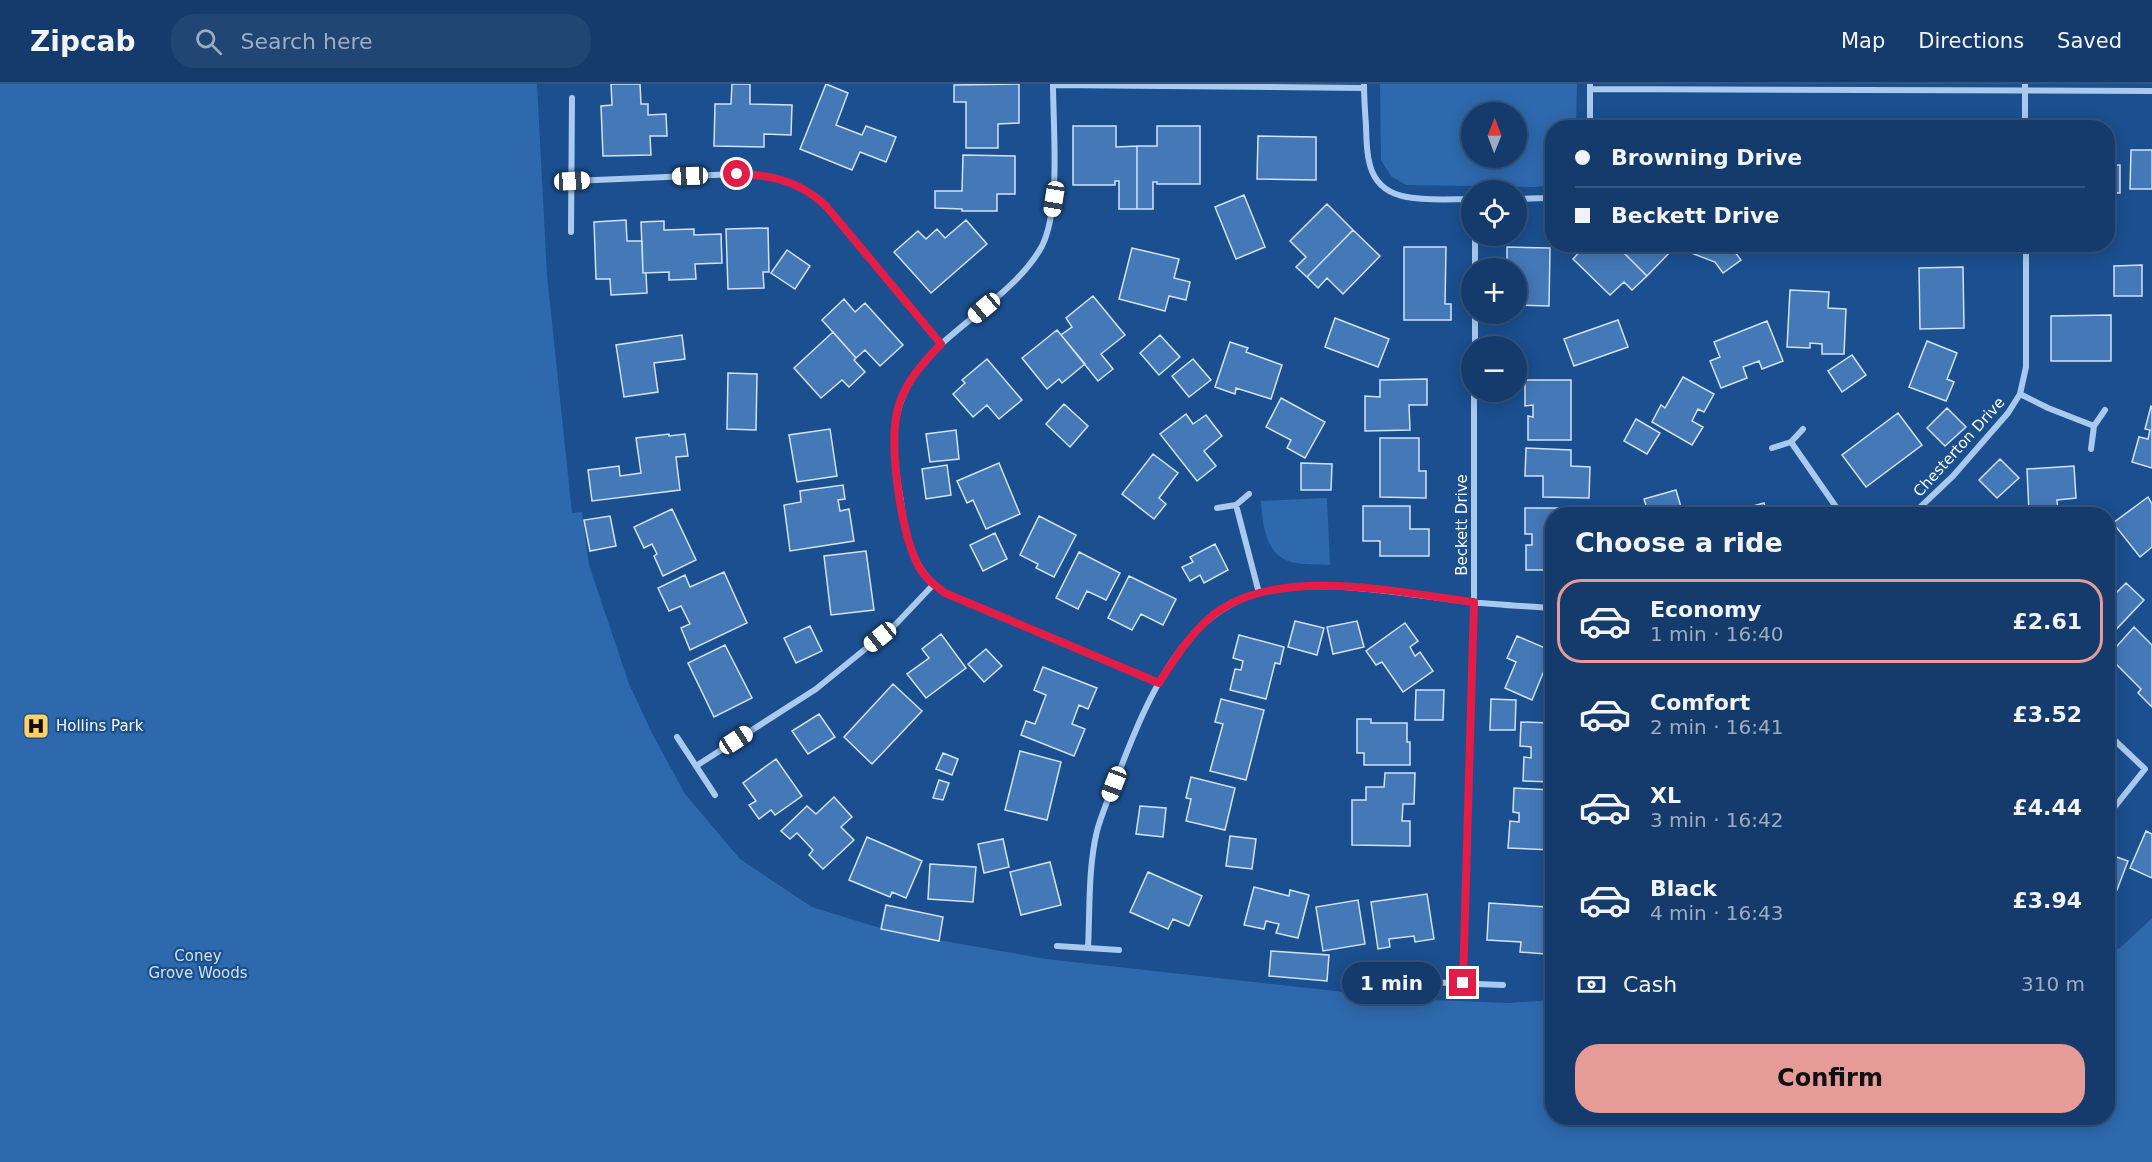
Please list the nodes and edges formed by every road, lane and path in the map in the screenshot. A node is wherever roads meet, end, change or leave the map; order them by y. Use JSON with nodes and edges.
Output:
{"nodes":[{"id":1,"x":1053,"y":85,"type":"edge"},
{"id":2,"x":1364,"y":86,"type":"edge"},
{"id":3,"x":1590,"y":86,"type":"edge"},
{"id":4,"x":2025,"y":87,"type":"edge"},
{"id":5,"x":2152,"y":91,"type":"edge"},
{"id":6,"x":572,"y":98,"type":"dead end"},
{"id":7,"x":1590,"y":120,"type":"edge"},
{"id":8,"x":2025,"y":120,"type":"edge"},
{"id":9,"x":572,"y":181,"type":"junction"},
{"id":10,"x":1545,"y":198,"type":"edge"},
{"id":11,"x":1461,"y":199,"type":"edge"},
{"id":12,"x":1527,"y":199,"type":"edge"},
{"id":13,"x":571,"y":232,"type":"dead end"},
{"id":14,"x":2026,"y":252,"type":"edge"},
{"id":15,"x":941,"y":344,"type":"junction"},
{"id":16,"x":2020,"y":393,"type":"junction"},
{"id":17,"x":1474,"y":402,"type":"edge"},
{"id":18,"x":2104,"y":410,"type":"dead end"},
{"id":19,"x":2094,"y":426,"type":"junction"},
{"id":20,"x":1803,"y":429,"type":"dead end"},
{"id":21,"x":1791,"y":442,"type":"junction"},
{"id":22,"x":1772,"y":448,"type":"dead end"},
{"id":23,"x":2091,"y":450,"type":"dead end"},
{"id":24,"x":1249,"y":494,"type":"dead end"},
{"id":25,"x":1236,"y":505,"type":"junction"},
{"id":26,"x":1835,"y":507,"type":"edge"},
{"id":27,"x":1920,"y":507,"type":"edge"},
{"id":28,"x":1217,"y":508,"type":"dead end"},
{"id":29,"x":933,"y":585,"type":"junction"},
{"id":30,"x":1259,"y":592,"type":"junction"},
{"id":31,"x":1474,"y":602,"type":"junction"},
{"id":32,"x":1545,"y":607,"type":"edge"},
{"id":33,"x":1159,"y":683,"type":"junction"},
{"id":34,"x":677,"y":737,"type":"dead end"},
{"id":35,"x":2115,"y":741,"type":"edge"},
{"id":36,"x":696,"y":766,"type":"junction"},
{"id":37,"x":2145,"y":770,"type":"junction"},
{"id":38,"x":2152,"y":775,"type":"edge"},
{"id":39,"x":715,"y":795,"type":"dead end"},
{"id":40,"x":2115,"y":808,"type":"edge"},
{"id":41,"x":1057,"y":946,"type":"dead end"},
{"id":42,"x":1088,"y":948,"type":"junction"},
{"id":43,"x":1119,"y":950,"type":"dead end"},
{"id":44,"x":1426,"y":982,"type":"dead end"},
{"id":45,"x":1463,"y":983,"type":"junction"},
{"id":46,"x":1503,"y":985,"type":"dead end"}],
"edges":[{"from":1,"to":2,"type":"street"},
{"from":1,"to":15,"type":"street"},
{"from":2,"to":11,"type":"street"},
{"from":3,"to":4,"type":"street"},
{"from":3,"to":7,"type":"street"},
{"from":4,"to":5,"type":"street"},
{"from":4,"to":8,"type":"street"},
{"from":6,"to":9,"type":"street"},
{"from":9,"to":13,"type":"street"},
{"from":9,"to":15,"type":"street"},
{"from":10,"to":12,"type":"street"},
{"from":14,"to":16,"type":"street","name":"Chesterton Drive"},
{"from":15,"to":29,"type":"street"},
{"from":16,"to":19,"type":"street","name":"Chesterton Drive"},
{"from":16,"to":27,"type":"street","name":"Chesterton Drive"},
{"from":17,"to":31,"type":"street","name":"Beckett Drive"},
{"from":18,"to":19,"type":"street"},
{"from":19,"to":23,"type":"street"},
{"from":20,"to":21,"type":"street"},
{"from":21,"to":22,"type":"street"},
{"from":21,"to":26,"type":"street"},
{"from":24,"to":25,"type":"street"},
{"from":25,"to":28,"type":"street"},
{"from":25,"to":30,"type":"street"},
{"from":29,"to":33,"type":"street"},
{"from":29,"to":36,"type":"street"},
{"from":30,"to":31,"type":"street"},
{"from":30,"to":33,"type":"street"},
{"from":31,"to":32,"type":"street"},
{"from":31,"to":45,"type":"street","name":"Beckett Drive"},
{"from":33,"to":42,"type":"street"},
{"from":34,"to":36,"type":"street"},
{"from":35,"to":37,"type":"street"},
{"from":36,"to":39,"type":"street"},
{"from":37,"to":38,"type":"street"},
{"from":37,"to":40,"type":"street"},
{"from":41,"to":42,"type":"street"},
{"from":42,"to":43,"type":"street"},
{"from":44,"to":45,"type":"street"},
{"from":45,"to":46,"type":"street"}]}
